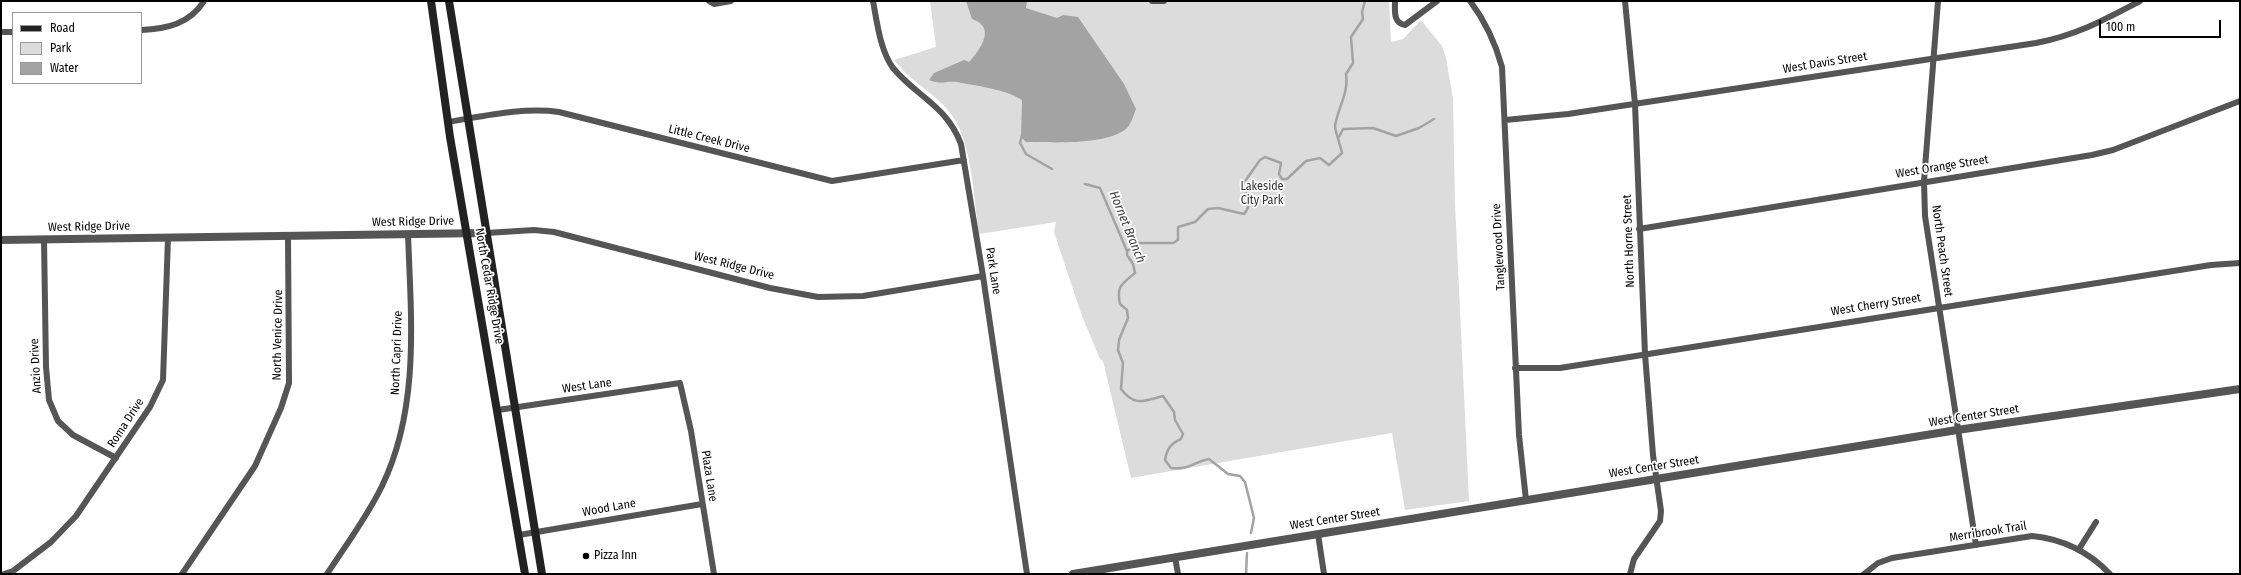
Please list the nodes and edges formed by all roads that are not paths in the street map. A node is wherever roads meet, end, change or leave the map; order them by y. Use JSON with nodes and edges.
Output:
{"nodes":[{"id":1,"x":204,"y":1,"type":"edge"},
{"id":2,"x":431,"y":1,"type":"edge"},
{"id":3,"x":449,"y":1,"type":"edge"},
{"id":4,"x":708,"y":1,"type":"edge"},
{"id":5,"x":731,"y":1,"type":"edge"},
{"id":6,"x":873,"y":1,"type":"edge"},
{"id":7,"x":1152,"y":1,"type":"edge"},
{"id":8,"x":1164,"y":1,"type":"edge"},
{"id":9,"x":1395,"y":1,"type":"edge"},
{"id":10,"x":1437,"y":1,"type":"edge"},
{"id":11,"x":1470,"y":1,"type":"edge"},
{"id":12,"x":1625,"y":1,"type":"edge"},
{"id":13,"x":1938,"y":1,"type":"edge"},
{"id":14,"x":2140,"y":1,"type":"edge"},
{"id":15,"x":142,"y":30,"type":"edge"},
{"id":16,"x":1,"y":32,"type":"edge"},
{"id":17,"x":12,"y":32,"type":"edge"},
{"id":18,"x":1935,"y":57,"type":"junction"},
{"id":19,"x":2240,"y":101,"type":"edge"},
{"id":20,"x":1634,"y":104,"type":"junction"},
{"id":21,"x":468,"y":119,"type":"junction"},
{"id":22,"x":1504,"y":120,"type":"junction"},
{"id":23,"x":448,"y":122,"type":"junction"},
{"id":24,"x":964,"y":160,"type":"junction"},
{"id":25,"x":1924,"y":181,"type":"junction"},
{"id":26,"x":1639,"y":229,"type":"junction"},
{"id":27,"x":467,"y":233,"type":"junction"},
{"id":28,"x":486,"y":233,"type":"junction"},
{"id":29,"x":408,"y":234,"type":"junction"},
{"id":30,"x":288,"y":236,"type":"junction"},
{"id":31,"x":168,"y":238,"type":"junction"},
{"id":32,"x":1,"y":240,"type":"edge"},
{"id":33,"x":44,"y":240,"type":"junction"},
{"id":34,"x":2240,"y":264,"type":"edge"},
{"id":35,"x":983,"y":276,"type":"junction"},
{"id":36,"x":1939,"y":306,"type":"junction"},
{"id":37,"x":1645,"y":354,"type":"junction"},
{"id":38,"x":1515,"y":368,"type":"junction"},
{"id":39,"x":680,"y":383,"type":"joint"},
{"id":40,"x":2240,"y":389,"type":"edge"},
{"id":41,"x":515,"y":407,"type":"junction"},
{"id":42,"x":498,"y":410,"type":"junction"},
{"id":43,"x":1957,"y":430,"type":"junction"},
{"id":44,"x":116,"y":458,"type":"junction"},
{"id":45,"x":1656,"y":479,"type":"junction"},
{"id":46,"x":1526,"y":500,"type":"junction"},
{"id":47,"x":702,"y":504,"type":"junction"},
{"id":48,"x":2096,"y":522,"type":"dead end"},
{"id":49,"x":535,"y":531,"type":"junction"},
{"id":50,"x":1318,"y":534,"type":"junction"},
{"id":51,"x":519,"y":535,"type":"junction"},
{"id":52,"x":1976,"y":545,"type":"junction"},
{"id":53,"x":2078,"y":549,"type":"junction"},
{"id":54,"x":1175,"y":558,"type":"junction"},
{"id":55,"x":4,"y":574,"type":"edge"},
{"id":56,"x":182,"y":574,"type":"edge"},
{"id":57,"x":327,"y":574,"type":"edge"},
{"id":58,"x":525,"y":574,"type":"edge"},
{"id":59,"x":542,"y":574,"type":"edge"},
{"id":60,"x":714,"y":574,"type":"edge"},
{"id":61,"x":1026,"y":574,"type":"edge"},
{"id":62,"x":1073,"y":574,"type":"edge"},
{"id":63,"x":1178,"y":574,"type":"edge"},
{"id":64,"x":1324,"y":574,"type":"edge"},
{"id":65,"x":1630,"y":574,"type":"edge"},
{"id":66,"x":1864,"y":574,"type":"edge"},
{"id":67,"x":2110,"y":574,"type":"edge"}],
"edges":[{"from":1,"to":15,"type":"street"},
{"from":2,"to":23,"type":"main road","name":"North Cedar Ridge Drive"},
{"from":3,"to":21,"type":"main road","name":"North Cedar Ridge Drive"},
{"from":4,"to":5,"type":"street"},
{"from":6,"to":24,"type":"street","name":"Park Lane"},
{"from":7,"to":8,"type":"street"},
{"from":9,"to":10,"type":"street"},
{"from":11,"to":22,"type":"street","name":"Tanglewood Drive"},
{"from":12,"to":20,"type":"street","name":"North Horne Street"},
{"from":13,"to":18,"type":"street","name":"North Peach Street"},
{"from":14,"to":18,"type":"street","name":"West Davis Street"},
{"from":16,"to":17,"type":"street"},
{"from":18,"to":20,"type":"street","name":"West Davis Street"},
{"from":18,"to":25,"type":"street","name":"North Peach Street"},
{"from":19,"to":25,"type":"street","name":"West Orange Street"},
{"from":20,"to":22,"type":"street","name":"West Davis Street"},
{"from":20,"to":26,"type":"street","name":"North Horne Street"},
{"from":21,"to":23,"type":"street","name":"Little Creek Drive"},
{"from":21,"to":24,"type":"street","name":"Little Creek Drive"},
{"from":21,"to":28,"type":"main road","name":"North Cedar Ridge Drive"},
{"from":22,"to":38,"type":"street","name":"Tanglewood Drive"},
{"from":23,"to":27,"type":"main road","name":"North Cedar Ridge Drive"},
{"from":24,"to":35,"type":"street","name":"Park Lane"},
{"from":25,"to":26,"type":"street","name":"West Orange Street"},
{"from":25,"to":36,"type":"street","name":"North Peach Street"},
{"from":26,"to":37,"type":"street","name":"North Horne Street"},
{"from":27,"to":28,"type":"street","name":"West Ridge Drive"},
{"from":27,"to":29,"type":"street","name":"West Ridge Drive"},
{"from":27,"to":42,"type":"main road","name":"North Cedar Ridge Drive"},
{"from":28,"to":35,"type":"street","name":"West Ridge Drive"},
{"from":28,"to":41,"type":"main road","name":"North Cedar Ridge Drive"},
{"from":29,"to":30,"type":"street","name":"West Ridge Drive"},
{"from":29,"to":57,"type":"street","name":"North Capri Drive"},
{"from":30,"to":31,"type":"street","name":"West Ridge Drive"},
{"from":30,"to":56,"type":"street","name":"North Venice Drive"},
{"from":31,"to":33,"type":"street","name":"West Ridge Drive"},
{"from":31,"to":44,"type":"street","name":"Roma Drive"},
{"from":32,"to":33,"type":"street","name":"West Ridge Drive"},
{"from":33,"to":44,"type":"street","name":"Anzio Drive"},
{"from":34,"to":36,"type":"street","name":"West Cherry Street"},
{"from":35,"to":61,"type":"street","name":"Park Lane"},
{"from":36,"to":37,"type":"street","name":"West Cherry Street"},
{"from":36,"to":43,"type":"street","name":"North Peach Street"},
{"from":37,"to":38,"type":"street","name":"West Cherry Street"},
{"from":37,"to":45,"type":"street","name":"North Horne Street"},
{"from":38,"to":46,"type":"street","name":"Tanglewood Drive"},
{"from":39,"to":41,"type":"street","name":"West Lane"},
{"from":39,"to":47,"type":"street","name":"Plaza Lane"},
{"from":40,"to":43,"type":"street","name":"West Center Street"},
{"from":41,"to":42,"type":"street","name":"West Lane"},
{"from":41,"to":49,"type":"main road","name":"North Cedar Ridge Drive"},
{"from":42,"to":51,"type":"main road","name":"North Cedar Ridge Drive"},
{"from":43,"to":45,"type":"street","name":"West Center Street"},
{"from":43,"to":52,"type":"street","name":"North Peach Street"},
{"from":44,"to":55,"type":"street","name":"Roma Drive"},
{"from":45,"to":46,"type":"street","name":"West Center Street"},
{"from":45,"to":65,"type":"street","name":"North Horne Street"},
{"from":46,"to":50,"type":"street","name":"West Center Street"},
{"from":47,"to":49,"type":"street","name":"Wood Lane"},
{"from":47,"to":60,"type":"street","name":"Plaza Lane"},
{"from":48,"to":53,"type":"street"},
{"from":49,"to":51,"type":"street","name":"Wood Lane"},
{"from":49,"to":59,"type":"main road","name":"North Cedar Ridge Drive"},
{"from":50,"to":54,"type":"street","name":"West Center Street"},
{"from":50,"to":64,"type":"street"},
{"from":51,"to":58,"type":"main road","name":"North Cedar Ridge Drive"},
{"from":52,"to":53,"type":"street","name":"Merribrook Trail"},
{"from":52,"to":66,"type":"street","name":"Merribrook Trail"},
{"from":53,"to":67,"type":"street","name":"Merribrook Trail"},
{"from":54,"to":62,"type":"street","name":"West Center Street"},
{"from":54,"to":63,"type":"street"}]}
